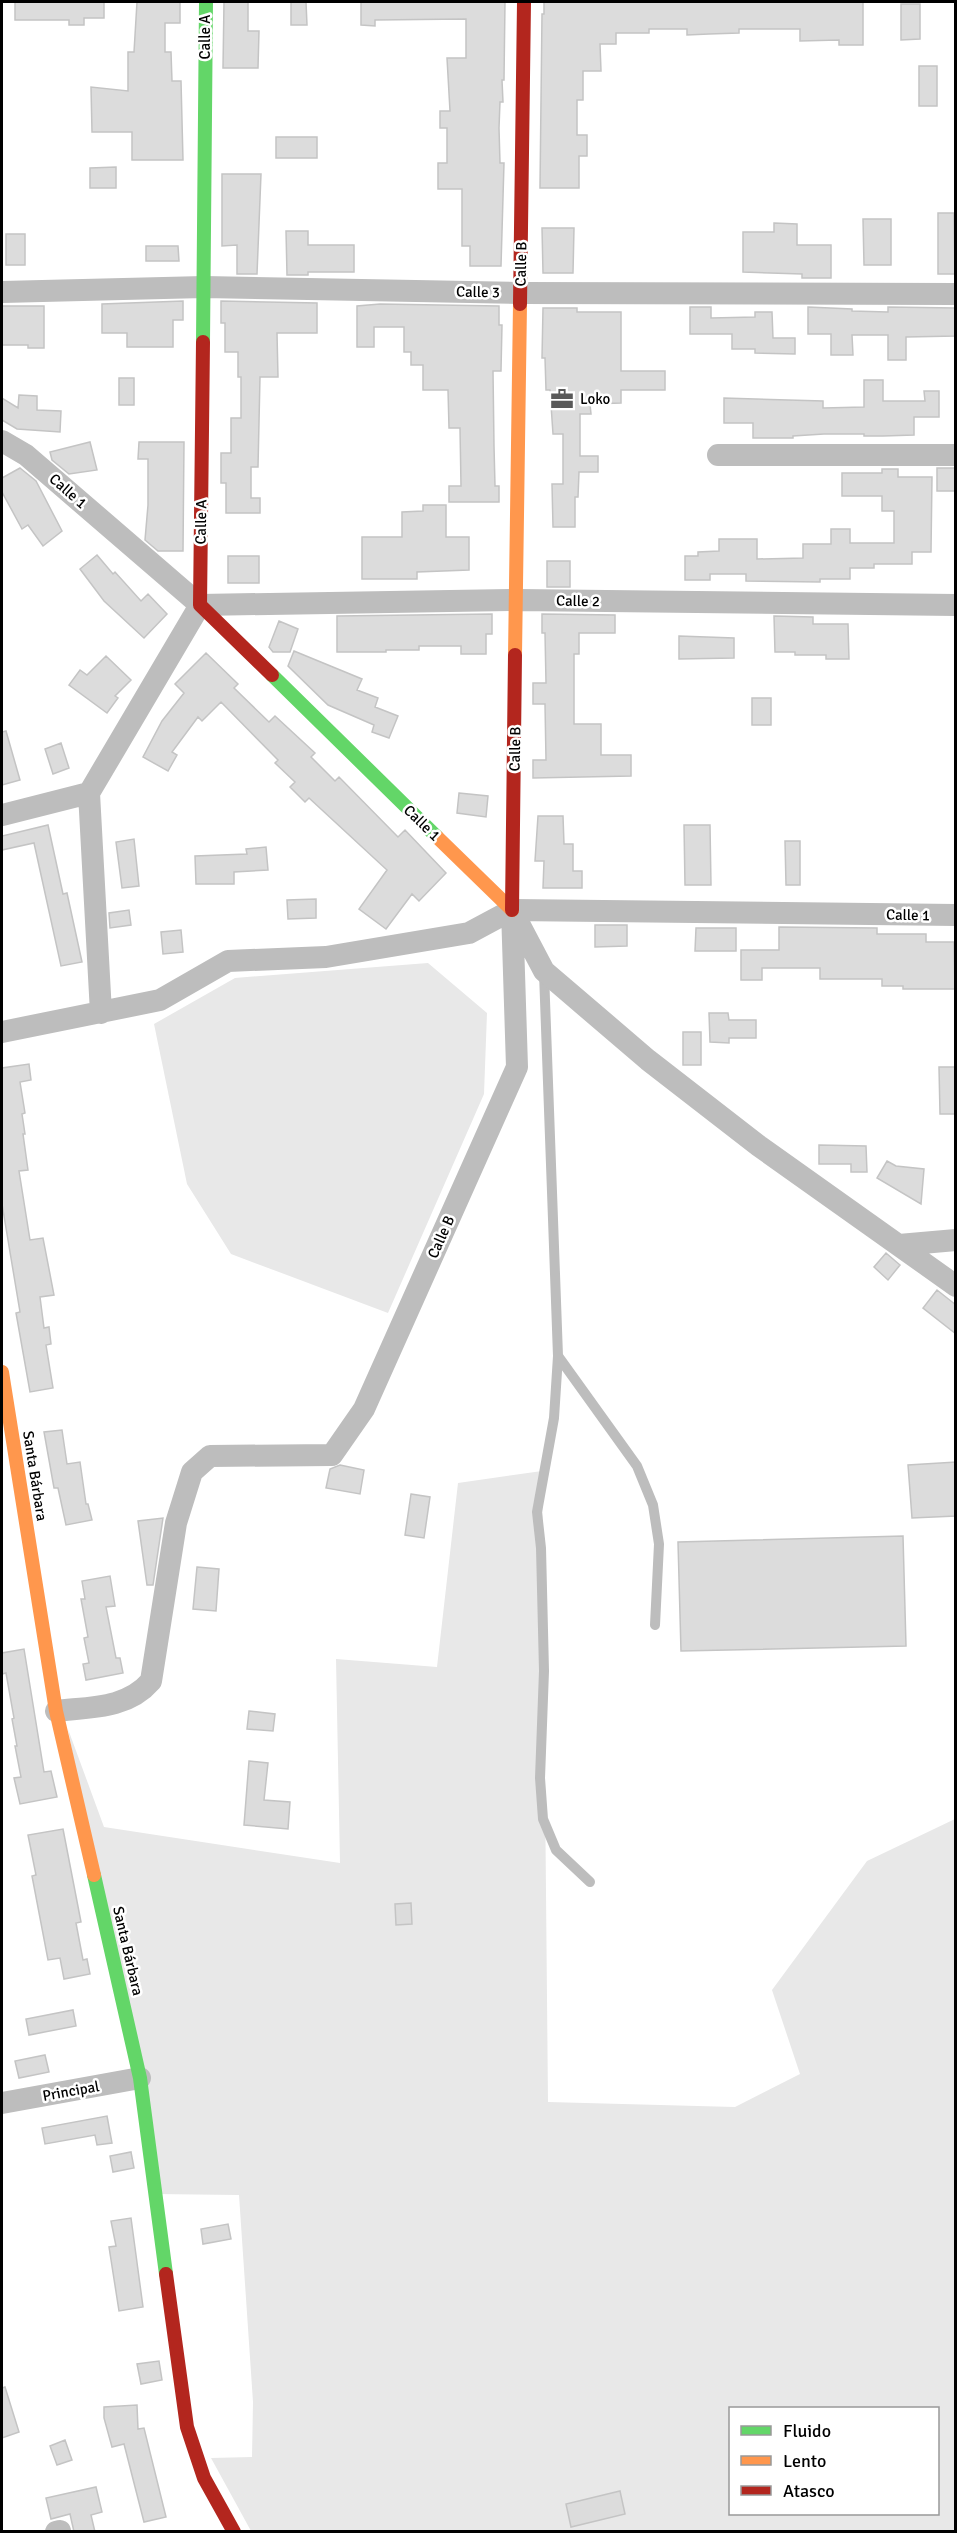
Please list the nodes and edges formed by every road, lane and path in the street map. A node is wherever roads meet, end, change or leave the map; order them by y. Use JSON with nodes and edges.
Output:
{"nodes":[{"id":1,"x":206,"y":2,"type":"edge"},
{"id":2,"x":524,"y":2,"type":"edge"},
{"id":3,"x":204,"y":287,"type":"junction"},
{"id":4,"x":2,"y":292,"type":"edge"},
{"id":5,"x":521,"y":293,"type":"junction"},
{"id":6,"x":956,"y":294,"type":"edge"},
{"id":7,"x":2,"y":441,"type":"edge"},
{"id":8,"x":718,"y":455,"type":"dead end"},
{"id":9,"x":956,"y":455,"type":"edge"},
{"id":10,"x":517,"y":600,"type":"junction"},
{"id":11,"x":200,"y":605,"type":"junction"},
{"id":12,"x":956,"y":605,"type":"edge"},
{"id":13,"x":89,"y":793,"type":"junction"},
{"id":14,"x":2,"y":815,"type":"edge"},
{"id":15,"x":512,"y":910,"type":"junction"},
{"id":16,"x":956,"y":915,"type":"edge"},
{"id":17,"x":544,"y":971,"type":"junction"},
{"id":18,"x":101,"y":1013,"type":"junction"},
{"id":19,"x":2,"y":1032,"type":"edge"},
{"id":20,"x":956,"y":1240,"type":"edge"},
{"id":21,"x":899,"y":1245,"type":"junction"},
{"id":22,"x":956,"y":1286,"type":"edge"},
{"id":23,"x":558,"y":1356,"type":"junction"},
{"id":24,"x":2,"y":1372,"type":"edge"},
{"id":25,"x":655,"y":1625,"type":"dead end"},
{"id":26,"x":56,"y":1711,"type":"junction"},
{"id":27,"x":590,"y":1882,"type":"dead end"},
{"id":28,"x":140,"y":2078,"type":"junction"},
{"id":29,"x":2,"y":2103,"type":"edge"},
{"id":30,"x":234,"y":2532,"type":"edge"}],
"edges":[{"from":1,"to":3,"type":"street","name":"Calle A"},
{"from":2,"to":5,"type":"street","name":"Calle B"},
{"from":3,"to":4,"type":"street","name":"Calle 3"},
{"from":3,"to":5,"type":"street","name":"Calle 3"},
{"from":3,"to":11,"type":"street","name":"Calle A"},
{"from":5,"to":6,"type":"street","name":"Calle 3"},
{"from":5,"to":10,"type":"street","name":"Calle B"},
{"from":7,"to":11,"type":"street","name":"Calle 1"},
{"from":8,"to":9,"type":"street"},
{"from":10,"to":11,"type":"street","name":"Calle 2"},
{"from":10,"to":12,"type":"street","name":"Calle 2"},
{"from":10,"to":15,"type":"street","name":"Calle B"},
{"from":11,"to":13,"type":"street","name":"Calle A"},
{"from":11,"to":15,"type":"street","name":"Calle 1"},
{"from":13,"to":14,"type":"street"},
{"from":13,"to":18,"type":"street"},
{"from":15,"to":16,"type":"street","name":"Calle 1"},
{"from":15,"to":17,"type":"street"},
{"from":15,"to":18,"type":"street"},
{"from":15,"to":26,"type":"street","name":"Calle B"},
{"from":17,"to":21,"type":"street"},
{"from":17,"to":23,"type":"lane"},
{"from":18,"to":19,"type":"street"},
{"from":20,"to":21,"type":"street"},
{"from":21,"to":22,"type":"street"},
{"from":23,"to":25,"type":"lane"},
{"from":23,"to":27,"type":"lane"},
{"from":24,"to":26,"type":"street","name":"Santa Bárbara"},
{"from":26,"to":28,"type":"street","name":"Santa Bárbara"},
{"from":28,"to":29,"type":"street","name":"Principal"},
{"from":28,"to":30,"type":"street","name":"Santa Bárbara"}]}
